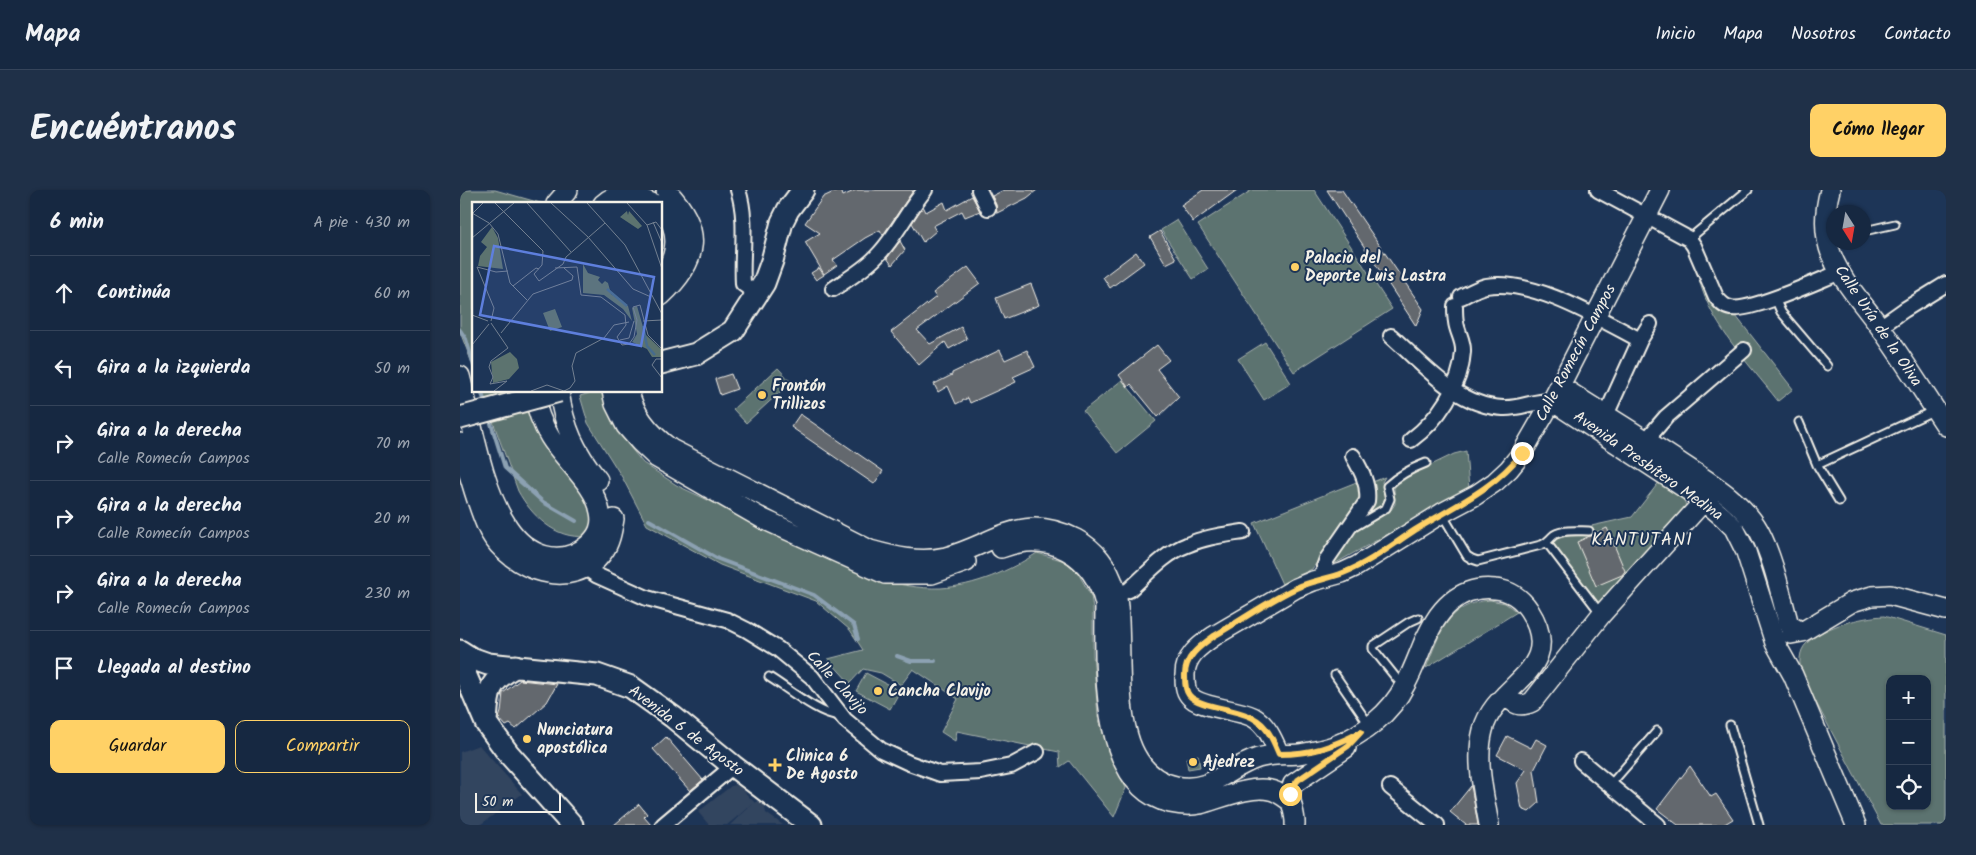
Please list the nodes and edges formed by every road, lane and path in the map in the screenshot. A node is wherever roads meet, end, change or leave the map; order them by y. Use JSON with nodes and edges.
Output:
{"nodes":[{"id":1,"x":568,"y":190,"type":"edge"},
{"id":2,"x":666,"y":190,"type":"edge"},
{"id":3,"x":738,"y":190,"type":"edge"},
{"id":4,"x":803,"y":190,"type":"edge"},
{"id":5,"x":924,"y":190,"type":"edge"},
{"id":6,"x":979,"y":190,"type":"edge"},
{"id":7,"x":1598,"y":190,"type":"edge"},
{"id":8,"x":1660,"y":190,"type":"edge"},
{"id":9,"x":1748,"y":190,"type":"edge"},
{"id":10,"x":1830,"y":190,"type":"edge"},
{"id":11,"x":558,"y":202,"type":"edge"},
{"id":12,"x":605,"y":202,"type":"edge"},
{"id":13,"x":650,"y":202,"type":"edge"},
{"id":14,"x":1827,"y":205,"type":"edge"},
{"id":15,"x":988,"y":208,"type":"dead end"},
{"id":16,"x":662,"y":211,"type":"edge"},
{"id":17,"x":1647,"y":215,"type":"junction"},
{"id":18,"x":1895,"y":224,"type":"dead end"},
{"id":19,"x":1871,"y":229,"type":"edge"},
{"id":20,"x":1688,"y":239,"type":"junction"},
{"id":21,"x":1833,"y":250,"type":"edge"},
{"id":22,"x":1838,"y":273,"type":"junction"},
{"id":23,"x":662,"y":274,"type":"edge"},
{"id":24,"x":1946,"y":284,"type":"edge"},
{"id":25,"x":834,"y":289,"type":"dead end"},
{"id":26,"x":757,"y":294,"type":"junction"},
{"id":27,"x":662,"y":295,"type":"edge"},
{"id":28,"x":1775,"y":298,"type":"junction"},
{"id":29,"x":1595,"y":316,"type":"junction"},
{"id":30,"x":1650,"y":324,"type":"dead end"},
{"id":31,"x":1880,"y":327,"type":"junction"},
{"id":32,"x":1392,"y":336,"type":"dead end"},
{"id":33,"x":1640,"y":340,"type":"junction"},
{"id":34,"x":699,"y":348,"type":"junction"},
{"id":35,"x":1744,"y":350,"type":"dead end"},
{"id":36,"x":662,"y":353,"type":"edge"},
{"id":37,"x":662,"y":363,"type":"edge"},
{"id":38,"x":1826,"y":366,"type":"dead end"},
{"id":39,"x":460,"y":376,"type":"edge"},
{"id":40,"x":1452,"y":390,"type":"junction"},
{"id":41,"x":517,"y":392,"type":"edge"},
{"id":42,"x":533,"y":392,"type":"edge"},
{"id":43,"x":555,"y":392,"type":"edge"},
{"id":44,"x":559,"y":392,"type":"edge"},
{"id":45,"x":612,"y":392,"type":"edge"},
{"id":46,"x":629,"y":392,"type":"edge"},
{"id":47,"x":1556,"y":394,"type":"junction"},
{"id":48,"x":460,"y":408,"type":"edge"},
{"id":49,"x":1935,"y":410,"type":"junction"},
{"id":50,"x":1606,"y":416,"type":"junction"},
{"id":51,"x":460,"y":418,"type":"edge"},
{"id":52,"x":1799,"y":422,"type":"dead end"},
{"id":53,"x":1946,"y":426,"type":"edge"},
{"id":54,"x":1411,"y":440,"type":"dead end"},
{"id":55,"x":460,"y":443,"type":"edge"},
{"id":56,"x":1640,"y":447,"type":"junction"},
{"id":57,"x":1353,"y":456,"type":"dead end"},
{"id":58,"x":1426,"y":463,"type":"dead end"},
{"id":59,"x":1817,"y":465,"type":"junction"},
{"id":60,"x":1717,"y":488,"type":"junction"},
{"id":61,"x":1703,"y":500,"type":"junction"},
{"id":62,"x":1839,"y":501,"type":"dead end"},
{"id":63,"x":1442,"y":513,"type":"junction"},
{"id":64,"x":1346,"y":530,"type":"junction"},
{"id":65,"x":1589,"y":531,"type":"dead end"},
{"id":66,"x":1243,"y":532,"type":"dead end"},
{"id":67,"x":1547,"y":543,"type":"junction"},
{"id":68,"x":1769,"y":559,"type":"junction"},
{"id":69,"x":582,"y":561,"type":"junction"},
{"id":70,"x":1751,"y":564,"type":"junction"},
{"id":71,"x":1325,"y":578,"type":"junction"},
{"id":72,"x":1108,"y":591,"type":"junction"},
{"id":73,"x":1946,"y":610,"type":"edge"},
{"id":74,"x":1601,"y":614,"type":"junction"},
{"id":75,"x":1418,"y":618,"type":"dead end"},
{"id":76,"x":1770,"y":625,"type":"junction"},
{"id":77,"x":1802,"y":632,"type":"junction"},
{"id":78,"x":460,"y":651,"type":"edge"},
{"id":79,"x":460,"y":662,"type":"edge"},
{"id":80,"x":512,"y":669,"type":"junction"},
{"id":81,"x":1336,"y":675,"type":"dead end"},
{"id":82,"x":1793,"y":675,"type":"junction"},
{"id":83,"x":770,"y":677,"type":"dead end"},
{"id":84,"x":1406,"y":684,"type":"junction"},
{"id":85,"x":1505,"y":695,"type":"junction"},
{"id":86,"x":474,"y":696,"type":"junction"},
{"id":87,"x":840,"y":715,"type":"junction"},
{"id":88,"x":486,"y":723,"type":"junction"},
{"id":89,"x":1730,"y":725,"type":"dead end"},
{"id":90,"x":1366,"y":729,"type":"junction"},
{"id":91,"x":1657,"y":731,"type":"dead end"},
{"id":92,"x":1037,"y":752,"type":"dead end"},
{"id":93,"x":1279,"y":754,"type":"junction"},
{"id":94,"x":1581,"y":761,"type":"dead end"},
{"id":95,"x":733,"y":766,"type":"junction"},
{"id":96,"x":1610,"y":785,"type":"junction"},
{"id":97,"x":1390,"y":787,"type":"dead end"},
{"id":98,"x":1290,"y":801,"type":"junction"},
{"id":99,"x":572,"y":825,"type":"edge"},
{"id":100,"x":663,"y":825,"type":"edge"},
{"id":101,"x":811,"y":825,"type":"edge"},
{"id":102,"x":1296,"y":825,"type":"edge"},
{"id":103,"x":1437,"y":825,"type":"edge"},
{"id":104,"x":1489,"y":825,"type":"edge"},
{"id":105,"x":1658,"y":825,"type":"edge"},
{"id":106,"x":1759,"y":825,"type":"edge"},
{"id":107,"x":1856,"y":825,"type":"edge"}],
"edges":[{"from":1,"to":11,"type":"main road"},
{"from":2,"to":27,"type":"main road"},
{"from":3,"to":26,"type":"street"},
{"from":4,"to":26,"type":"main road"},
{"from":5,"to":25,"type":"street"},
{"from":6,"to":15,"type":"street"},
{"from":7,"to":17,"type":"street"},
{"from":8,"to":17,"type":"main road","name":"Calle Romecín Campos"},
{"from":9,"to":20,"type":"lane"},
{"from":10,"to":14,"type":"main road","name":"Calle Uría de la Oliva"},
{"from":12,"to":13,"type":"main road"},
{"from":16,"to":23,"type":"main road"},
{"from":17,"to":20,"type":"street"},
{"from":17,"to":29,"type":"main road","name":"Calle Romecín Campos"},
{"from":18,"to":19,"type":"lane"},
{"from":20,"to":28,"type":"street"},
{"from":21,"to":22,"type":"main road","name":"Calle Uría de la Oliva"},
{"from":22,"to":28,"type":"street"},
{"from":22,"to":31,"type":"main road","name":"Calle Uría de la Oliva"},
{"from":24,"to":31,"type":"street"},
{"from":26,"to":34,"type":"main road"},
{"from":28,"to":38,"type":"lane"},
{"from":29,"to":33,"type":"street"},
{"from":29,"to":40,"type":"street"},
{"from":29,"to":47,"type":"main road","name":"Calle Romecín Campos"},
{"from":30,"to":33,"type":"street"},
{"from":31,"to":49,"type":"main road","name":"Calle Uría de la Oliva"},
{"from":32,"to":40,"type":"street"},
{"from":33,"to":50,"type":"street"},
{"from":34,"to":36,"type":"main road"},
{"from":34,"to":37,"type":"main road"},
{"from":35,"to":56,"type":"street"},
{"from":39,"to":69,"type":"main road"},
{"from":40,"to":47,"type":"street"},
{"from":40,"to":54,"type":"street"},
{"from":41,"to":48,"type":"main road"},
{"from":42,"to":69,"type":"main road"},
{"from":43,"to":51,"type":"main road","bridge":true},
{"from":44,"to":69,"type":"main road"},
{"from":45,"to":72,"type":"main road"},
{"from":46,"to":72,"type":"main road"},
{"from":47,"to":50,"type":"main road","name":"Avenida Presbítero Medina"},
{"from":47,"to":56,"type":"main road","name":"Avenida Presbítero Medina"},
{"from":47,"to":63,"type":"main road","name":"Calle Romecín Campos"},
{"from":49,"to":53,"type":"main road","name":"Calle Uría de la Oliva"},
{"from":49,"to":59,"type":"lane"},
{"from":50,"to":56,"type":"main road","name":"Avenida Presbítero Medina"},
{"from":52,"to":59,"type":"lane"},
{"from":55,"to":69,"type":"main road"},
{"from":56,"to":60,"type":"main road","name":"Avenida Presbítero Medina"},
{"from":56,"to":61,"type":"main road","name":"Avenida Presbítero Medina"},
{"from":57,"to":64,"type":"street"},
{"from":58,"to":64,"type":"lane"},
{"from":59,"to":62,"type":"lane"},
{"from":60,"to":61,"type":"main road"},
{"from":60,"to":68,"type":"main road","name":"Avenida Presbítero Medina"},
{"from":61,"to":70,"type":"main road","name":"Avenida Presbítero Medina"},
{"from":61,"to":74,"type":"main road"},
{"from":63,"to":67,"type":"lane"},
{"from":63,"to":71,"type":"main road","name":"Calle Romecín Campos"},
{"from":64,"to":71,"type":"street"},
{"from":65,"to":67,"type":"lane"},
{"from":66,"to":72,"type":"street"},
{"from":67,"to":74,"type":"lane"},
{"from":68,"to":70,"type":"main road"},
{"from":68,"to":77,"type":"main road","name":"Avenida Presbítero Medina"},
{"from":69,"to":87,"type":"street","name":"Calle Clavijo"},
{"from":70,"to":76,"type":"main road","name":"Avenida Presbítero Medina"},
{"from":71,"to":93,"type":"main road","name":"Calle Romecín Campos"},
{"from":72,"to":93,"type":"main road"},
{"from":72,"to":98,"type":"main road"},
{"from":73,"to":77,"type":"main road"},
{"from":74,"to":85,"type":"main road"},
{"from":75,"to":84,"type":"lane"},
{"from":76,"to":77,"type":"main road"},
{"from":76,"to":82,"type":"main road","name":"Avenida Presbítero Medina"},
{"from":77,"to":82,"type":"main road"},
{"from":78,"to":80,"type":"main road","name":"Avenida 6 de Agosto"},
{"from":79,"to":86,"type":"main road"},
{"from":80,"to":86,"type":"main road"},
{"from":80,"to":88,"type":"main road"},
{"from":80,"to":95,"type":"main road","name":"Avenida 6 de Agosto"},
{"from":81,"to":90,"type":"lane"},
{"from":82,"to":107,"type":"main road","name":"Avenida Presbítero Medina"},
{"from":83,"to":87,"type":"lane"},
{"from":84,"to":85,"type":"main road"},
{"from":84,"to":90,"type":"main road"},
{"from":85,"to":104,"type":"main road"},
{"from":86,"to":88,"type":"main road"},
{"from":87,"to":92,"type":"street","name":"Calle Clavijo"},
{"from":88,"to":99,"type":"main road"},
{"from":89,"to":106,"type":"lane"},
{"from":90,"to":93,"type":"main road"},
{"from":90,"to":98,"type":"main road"},
{"from":91,"to":96,"type":"lane"},
{"from":94,"to":96,"type":"street"},
{"from":95,"to":100,"type":"street"},
{"from":95,"to":101,"type":"main road","name":"Avenida 6 de Agosto"},
{"from":96,"to":105,"type":"street"},
{"from":97,"to":103,"type":"street"},
{"from":98,"to":102,"type":"main road"}]}
